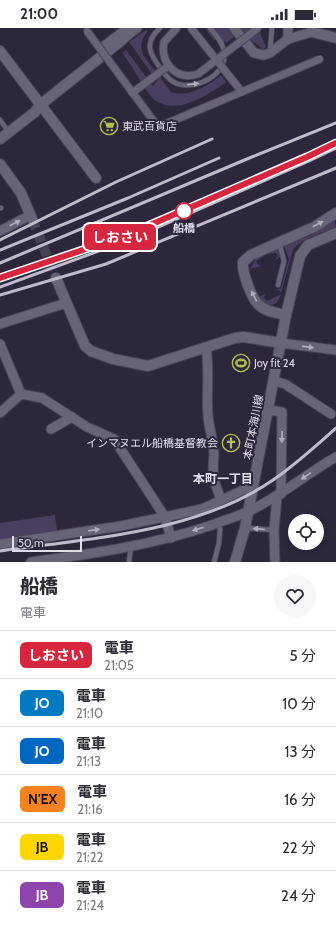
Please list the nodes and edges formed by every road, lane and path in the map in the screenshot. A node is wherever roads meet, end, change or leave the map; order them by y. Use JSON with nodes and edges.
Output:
{"nodes":[{"id":1,"x":126,"y":28,"type":"edge"},
{"id":2,"x":137,"y":28,"type":"edge"},
{"id":3,"x":160,"y":28,"type":"edge"},
{"id":4,"x":177,"y":28,"type":"edge"},
{"id":5,"x":191,"y":28,"type":"edge"},
{"id":6,"x":234,"y":28,"type":"edge"},
{"id":7,"x":258,"y":28,"type":"edge"},
{"id":8,"x":272,"y":28,"type":"edge"},
{"id":9,"x":288,"y":28,"type":"edge"},
{"id":10,"x":301,"y":28,"type":"edge"},
{"id":11,"x":211,"y":29,"type":"edge"},
{"id":12,"x":87,"y":31,"type":"dead end"},
{"id":13,"x":312,"y":32,"type":"junction"},
{"id":14,"x":336,"y":38,"type":"edge"},
{"id":15,"x":288,"y":39,"type":"junction"},
{"id":16,"x":122,"y":40,"type":"joint"},
{"id":17,"x":100,"y":48,"type":"junction"},
{"id":18,"x":0,"y":52,"type":"edge"},
{"id":19,"x":270,"y":53,"type":"junction"},
{"id":20,"x":217,"y":60,"type":"junction"},
{"id":21,"x":320,"y":60,"type":"dead end"},
{"id":22,"x":168,"y":66,"type":"junction"},
{"id":23,"x":242,"y":92,"type":"junction"},
{"id":24,"x":132,"y":93,"type":"junction"},
{"id":25,"x":40,"y":105,"type":"junction"},
{"id":26,"x":0,"y":120,"type":"edge"},
{"id":27,"x":9,"y":132,"type":"junction"},
{"id":28,"x":0,"y":139,"type":"edge"},
{"id":29,"x":0,"y":164,"type":"edge"},
{"id":30,"x":96,"y":178,"type":"dead end"},
{"id":31,"x":336,"y":213,"type":"edge"},
{"id":32,"x":32,"y":217,"type":"joint"},
{"id":33,"x":0,"y":231,"type":"edge"},
{"id":34,"x":336,"y":233,"type":"edge"},
{"id":35,"x":279,"y":242,"type":"junction"},
{"id":36,"x":56,"y":278,"type":"tunnel mouth"},
{"id":37,"x":278,"y":285,"type":"dead end"},
{"id":38,"x":66,"y":303,"type":"junction"},
{"id":39,"x":286,"y":315,"type":"junction"},
{"id":40,"x":0,"y":324,"type":"edge"},
{"id":41,"x":281,"y":343,"type":"junction"},
{"id":42,"x":0,"y":344,"type":"edge"},
{"id":43,"x":206,"y":348,"type":"junction"},
{"id":44,"x":336,"y":350,"type":"edge"},
{"id":45,"x":274,"y":381,"type":"junction"},
{"id":46,"x":21,"y":394,"type":"junction"},
{"id":47,"x":269,"y":410,"type":"junction"},
{"id":48,"x":0,"y":413,"type":"edge"},
{"id":49,"x":331,"y":414,"type":"dead end"},
{"id":50,"x":72,"y":417,"type":"junction"},
{"id":51,"x":51,"y":429,"type":"dead end"},
{"id":52,"x":336,"y":457,"type":"edge"},
{"id":53,"x":254,"y":485,"type":"junction"},
{"id":54,"x":279,"y":495,"type":"junction"},
{"id":55,"x":221,"y":499,"type":"junction"},
{"id":56,"x":248,"y":512,"type":"junction"},
{"id":57,"x":165,"y":517,"type":"junction"},
{"id":58,"x":245,"y":528,"type":"junction"},
{"id":59,"x":220,"y":530,"type":"dead end"},
{"id":60,"x":274,"y":530,"type":"junction"},
{"id":61,"x":171,"y":538,"type":"junction"},
{"id":62,"x":0,"y":544,"type":"edge"},
{"id":63,"x":131,"y":546,"type":"junction"},
{"id":64,"x":31,"y":562,"type":"edge"},
{"id":65,"x":129,"y":562,"type":"edge"},
{"id":66,"x":214,"y":562,"type":"edge"},
{"id":67,"x":235,"y":562,"type":"edge"},
{"id":68,"x":275,"y":562,"type":"edge"}],
"edges":[{"from":1,"to":17,"type":"street"},
{"from":2,"to":16,"type":"street"},
{"from":3,"to":11,"type":"lane","one_way":true},
{"from":4,"to":22,"type":"street","bridge":true},
{"from":5,"to":20,"type":"street","bridge":true},
{"from":6,"to":19,"type":"street"},
{"from":7,"to":20,"type":"street","bridge":true},
{"from":8,"to":19,"type":"lane"},
{"from":9,"to":15,"type":"street"},
{"from":10,"to":13,"type":"street"},
{"from":12,"to":17,"type":"street","bridge":true},
{"from":13,"to":14,"type":"street"},
{"from":13,"to":15,"type":"street"},
{"from":15,"to":19,"type":"street"},
{"from":16,"to":25,"type":"street"},
{"from":17,"to":24,"type":"street","bridge":true},
{"from":18,"to":25,"type":"street"},
{"from":20,"to":22,"type":"street","bridge":true},
{"from":20,"to":23,"type":"street","bridge":true},
{"from":21,"to":23,"type":"street","bridge":true},
{"from":22,"to":24,"type":"street","bridge":true},
{"from":23,"to":24,"type":"street","bridge":true},
{"from":25,"to":27,"type":"street"},
{"from":25,"to":30,"type":"street"},
{"from":26,"to":27,"type":"lane"},
{"from":27,"to":28,"type":"street"},
{"from":29,"to":32,"type":"street"},
{"from":35,"to":31,"type":"street","one_way":true},
{"from":33,"to":32,"type":"street","one_way":true},
{"from":34,"to":39,"type":"street","name":"本町本海川線"},
{"from":35,"to":37,"type":"lane"},
{"from":39,"to":35,"type":"street","one_way":true},
{"from":36,"to":38,"type":"street"},
{"from":38,"to":40,"type":"street"},
{"from":38,"to":43,"type":"street"},
{"from":39,"to":41,"type":"street","name":"本町本海川線"},
{"from":41,"to":43,"type":"street"},
{"from":41,"to":44,"type":"street","one_way":true},
{"from":41,"to":45,"type":"street","name":"本町本海川線"},
{"from":42,"to":46,"type":"street"},
{"from":43,"to":55,"type":"street"},
{"from":45,"to":47,"type":"street","name":"本町本海川線"},
{"from":45,"to":49,"type":"street"},
{"from":46,"to":48,"type":"street"},
{"from":46,"to":50,"type":"street"},
{"from":47,"to":53,"type":"street","name":"本町本海川線"},
{"from":47,"to":54,"type":"street","one_way":true},
{"from":50,"to":51,"type":"street"},
{"from":50,"to":57,"type":"street"},
{"from":52,"to":54,"type":"street","one_way":true},
{"from":53,"to":55,"type":"street"},
{"from":53,"to":56,"type":"street","name":"本町本海川線"},
{"from":54,"to":56,"type":"street"},
{"from":54,"to":60,"type":"street"},
{"from":55,"to":57,"type":"street"},
{"from":56,"to":58,"type":"street","name":"本町本海川線"},
{"from":56,"to":61,"type":"street","one_way":true},
{"from":57,"to":61,"type":"street"},
{"from":62,"to":57,"type":"street","one_way":true},
{"from":60,"to":58,"type":"lane","one_way":true},
{"from":58,"to":67,"type":"street","name":"本町本海川線"},
{"from":59,"to":66,"type":"lane"},
{"from":60,"to":68,"type":"street"},
{"from":61,"to":63,"type":"street"},
{"from":63,"to":64,"type":"street"},
{"from":63,"to":65,"type":"lane"}]}
